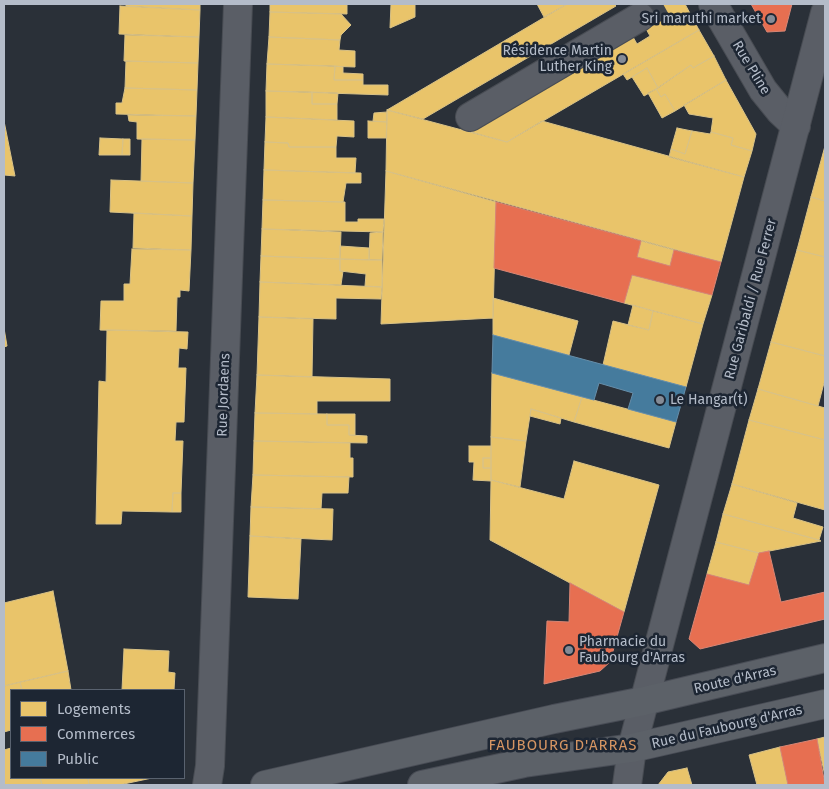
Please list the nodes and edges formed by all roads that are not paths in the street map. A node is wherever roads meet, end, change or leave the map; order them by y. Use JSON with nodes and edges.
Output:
{"nodes":[{"id":1,"x":238,"y":4,"type":"edge"},
{"id":2,"x":713,"y":4,"type":"edge"},
{"id":3,"x":825,"y":13,"type":"edge"},
{"id":4,"x":640,"y":17,"type":"tunnel mouth"},
{"id":5,"x":470,"y":117,"type":"dead end"},
{"id":6,"x":796,"y":126,"type":"junction"},
{"id":7,"x":825,"y":658,"type":"edge"},
{"id":8,"x":644,"y":701,"type":"junction"},
{"id":9,"x":825,"y":704,"type":"edge"},
{"id":10,"x":634,"y":741,"type":"junction"},
{"id":11,"x":207,"y":785,"type":"edge"},
{"id":12,"x":265,"y":785,"type":"edge"},
{"id":13,"x":422,"y":785,"type":"edge"},
{"id":14,"x":627,"y":785,"type":"edge"}],
"edges":[{"from":1,"to":11,"type":"street","name":"Rue Jordaens"},
{"from":2,"to":6,"type":"street","name":"Rue Pline"},
{"from":3,"to":6,"type":"street","name":"Rue Garibaldi / Rue Ferrer"},
{"from":4,"to":5,"type":"street"},
{"from":6,"to":8,"type":"street","name":"Rue Garibaldi / Rue Ferrer"},
{"from":7,"to":8,"type":"main road","name":"Route d'Arras"},
{"from":8,"to":10,"type":"street","name":"Rue Garibaldi / Rue Ferrer"},
{"from":8,"to":12,"type":"main road"},
{"from":9,"to":10,"type":"main road","name":"Rue du Faubourg d'Arras"},
{"from":10,"to":13,"type":"main road","name":"Rue du Faubourg d'Arras"},
{"from":10,"to":14,"type":"street","name":"Rue Garibaldi / Rue Ferrer"}]}
